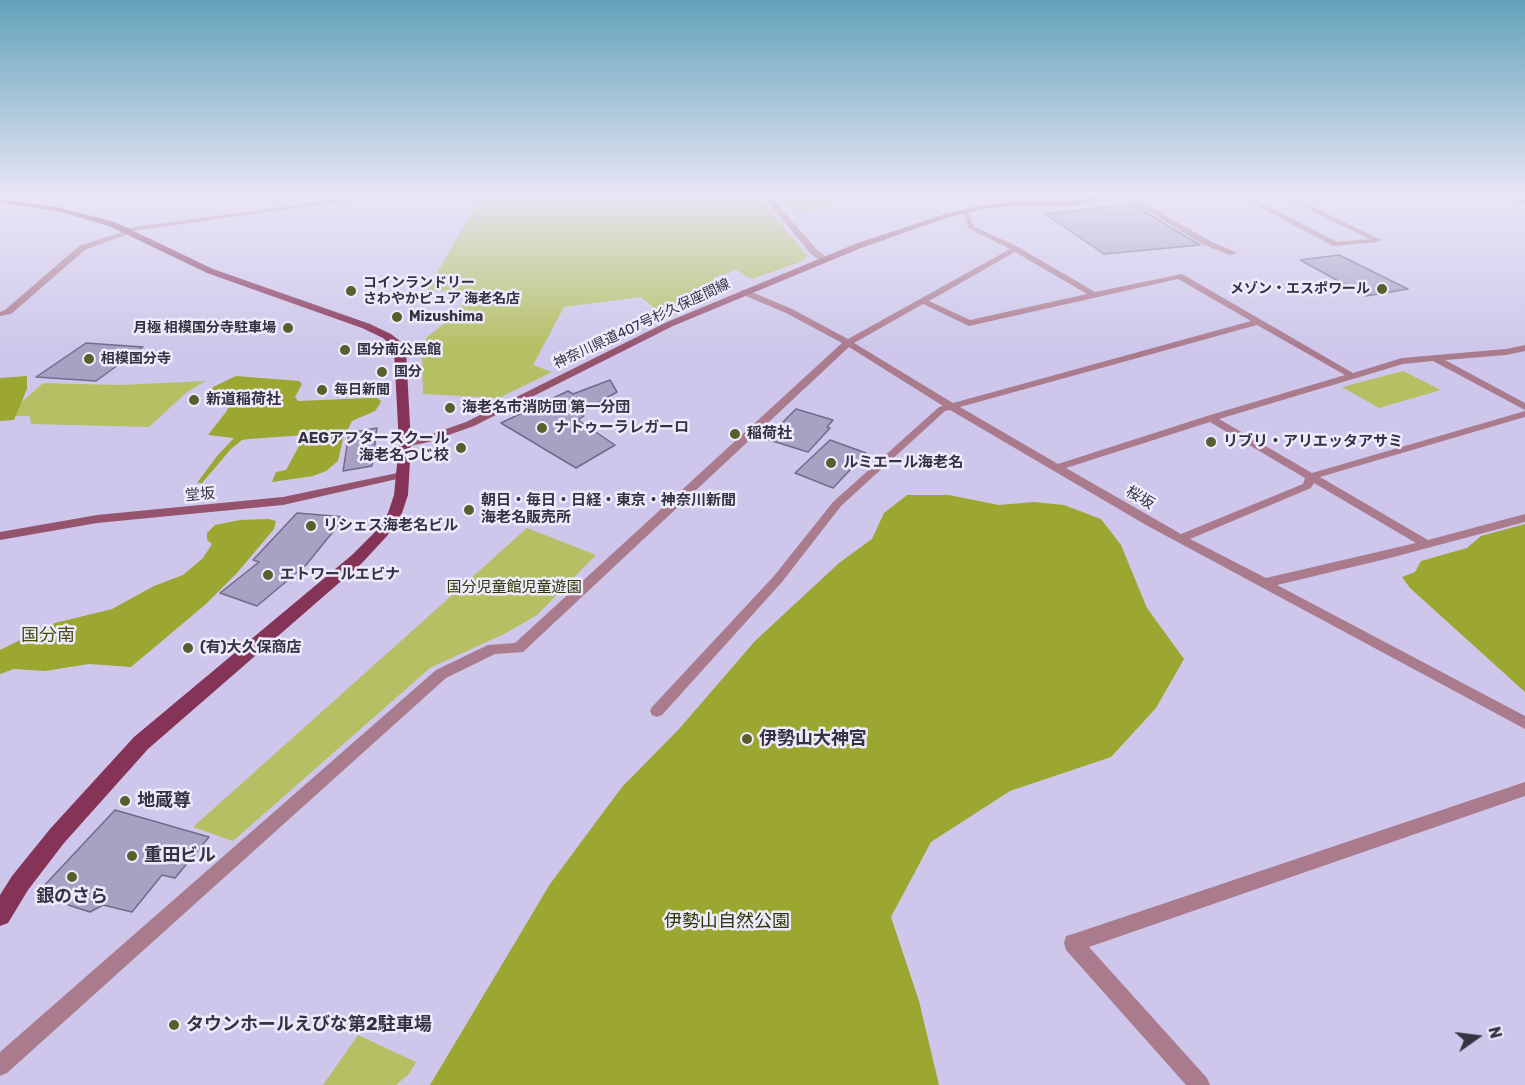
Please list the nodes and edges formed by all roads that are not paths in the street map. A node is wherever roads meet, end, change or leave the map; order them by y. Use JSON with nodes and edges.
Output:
{"nodes":[{"id":1,"x":86,"y":247,"type":"edge"},
{"id":2,"x":159,"y":247,"type":"edge"},
{"id":3,"x":809,"y":247,"type":"edge"},
{"id":4,"x":859,"y":247,"type":"edge"},
{"id":5,"x":1010,"y":247,"type":"edge"},
{"id":6,"x":1216,"y":247,"type":"edge"},
{"id":7,"x":1015,"y":249,"type":"junction"},
{"id":8,"x":1233,"y":253,"type":"dead end"},
{"id":9,"x":823,"y":259,"type":"junction"},
{"id":10,"x":744,"y":292,"type":"junction"},
{"id":11,"x":1096,"y":296,"type":"junction"},
{"id":12,"x":924,"y":301,"type":"junction"},
{"id":13,"x":0,"y":314,"type":"edge"},
{"id":14,"x":1257,"y":322,"type":"junction"},
{"id":15,"x":848,"y":343,"type":"junction"},
{"id":16,"x":1525,"y":348,"type":"edge"},
{"id":17,"x":1434,"y":358,"type":"junction"},
{"id":18,"x":1351,"y":375,"type":"junction"},
{"id":19,"x":951,"y":406,"type":"junction"},
{"id":20,"x":1525,"y":407,"type":"edge"},
{"id":21,"x":1525,"y":414,"type":"edge"},
{"id":22,"x":1211,"y":418,"type":"junction"},
{"id":23,"x":405,"y":444,"type":"junction"},
{"id":24,"x":1059,"y":467,"type":"junction"},
{"id":25,"x":402,"y":475,"type":"junction"},
{"id":26,"x":1312,"y":476,"type":"junction"},
{"id":27,"x":1525,"y":518,"type":"edge"},
{"id":28,"x":0,"y":536,"type":"edge"},
{"id":29,"x":1181,"y":538,"type":"junction"},
{"id":30,"x":1426,"y":544,"type":"junction"},
{"id":31,"x":1265,"y":583,"type":"junction"},
{"id":32,"x":657,"y":711,"type":"dead end"},
{"id":33,"x":1525,"y":723,"type":"edge"},
{"id":34,"x":1525,"y":789,"type":"edge"},
{"id":35,"x":20,"y":883,"type":"junction"},
{"id":36,"x":0,"y":888,"type":"edge"},
{"id":37,"x":0,"y":915,"type":"edge"},
{"id":38,"x":0,"y":1066,"type":"edge"},
{"id":39,"x":1200,"y":1085,"type":"edge"}],
"edges":[{"from":1,"to":13,"type":"street"},
{"from":2,"to":23,"type":"main road"},
{"from":3,"to":9,"type":"street"},
{"from":4,"to":9,"type":"main road","name":"神奈川県道407号杉久保座間線"},
{"from":5,"to":7,"type":"street"},
{"from":6,"to":8,"type":"street"},
{"from":7,"to":11,"type":"street"},
{"from":7,"to":12,"type":"street"},
{"from":9,"to":10,"type":"main road","name":"神奈川県道407号杉久保座間線"},
{"from":10,"to":15,"type":"street","name":"桜坂"},
{"from":10,"to":23,"type":"main road","name":"神奈川県道407号杉久保座間線"},
{"from":11,"to":12,"type":"street"},
{"from":11,"to":14,"type":"street"},
{"from":12,"to":15,"type":"street"},
{"from":14,"to":18,"type":"street"},
{"from":14,"to":19,"type":"street"},
{"from":15,"to":19,"type":"street","name":"桜坂"},
{"from":15,"to":38,"type":"street"},
{"from":16,"to":17,"type":"street"},
{"from":17,"to":18,"type":"street"},
{"from":17,"to":20,"type":"street"},
{"from":18,"to":22,"type":"street"},
{"from":19,"to":24,"type":"street","name":"桜坂"},
{"from":19,"to":32,"type":"street"},
{"from":21,"to":26,"type":"street"},
{"from":22,"to":24,"type":"street"},
{"from":22,"to":26,"type":"street"},
{"from":23,"to":25,"type":"main road"},
{"from":24,"to":29,"type":"street","name":"桜坂"},
{"from":25,"to":28,"type":"main road","name":"堂坂"},
{"from":25,"to":35,"type":"main road"},
{"from":26,"to":29,"type":"street"},
{"from":26,"to":30,"type":"street"},
{"from":27,"to":30,"type":"street"},
{"from":29,"to":31,"type":"street","name":"桜坂"},
{"from":30,"to":31,"type":"street"},
{"from":31,"to":33,"type":"street","name":"桜坂"},
{"from":34,"to":39,"type":"street"},
{"from":35,"to":36,"type":"street"},
{"from":35,"to":37,"type":"main road"}]}
